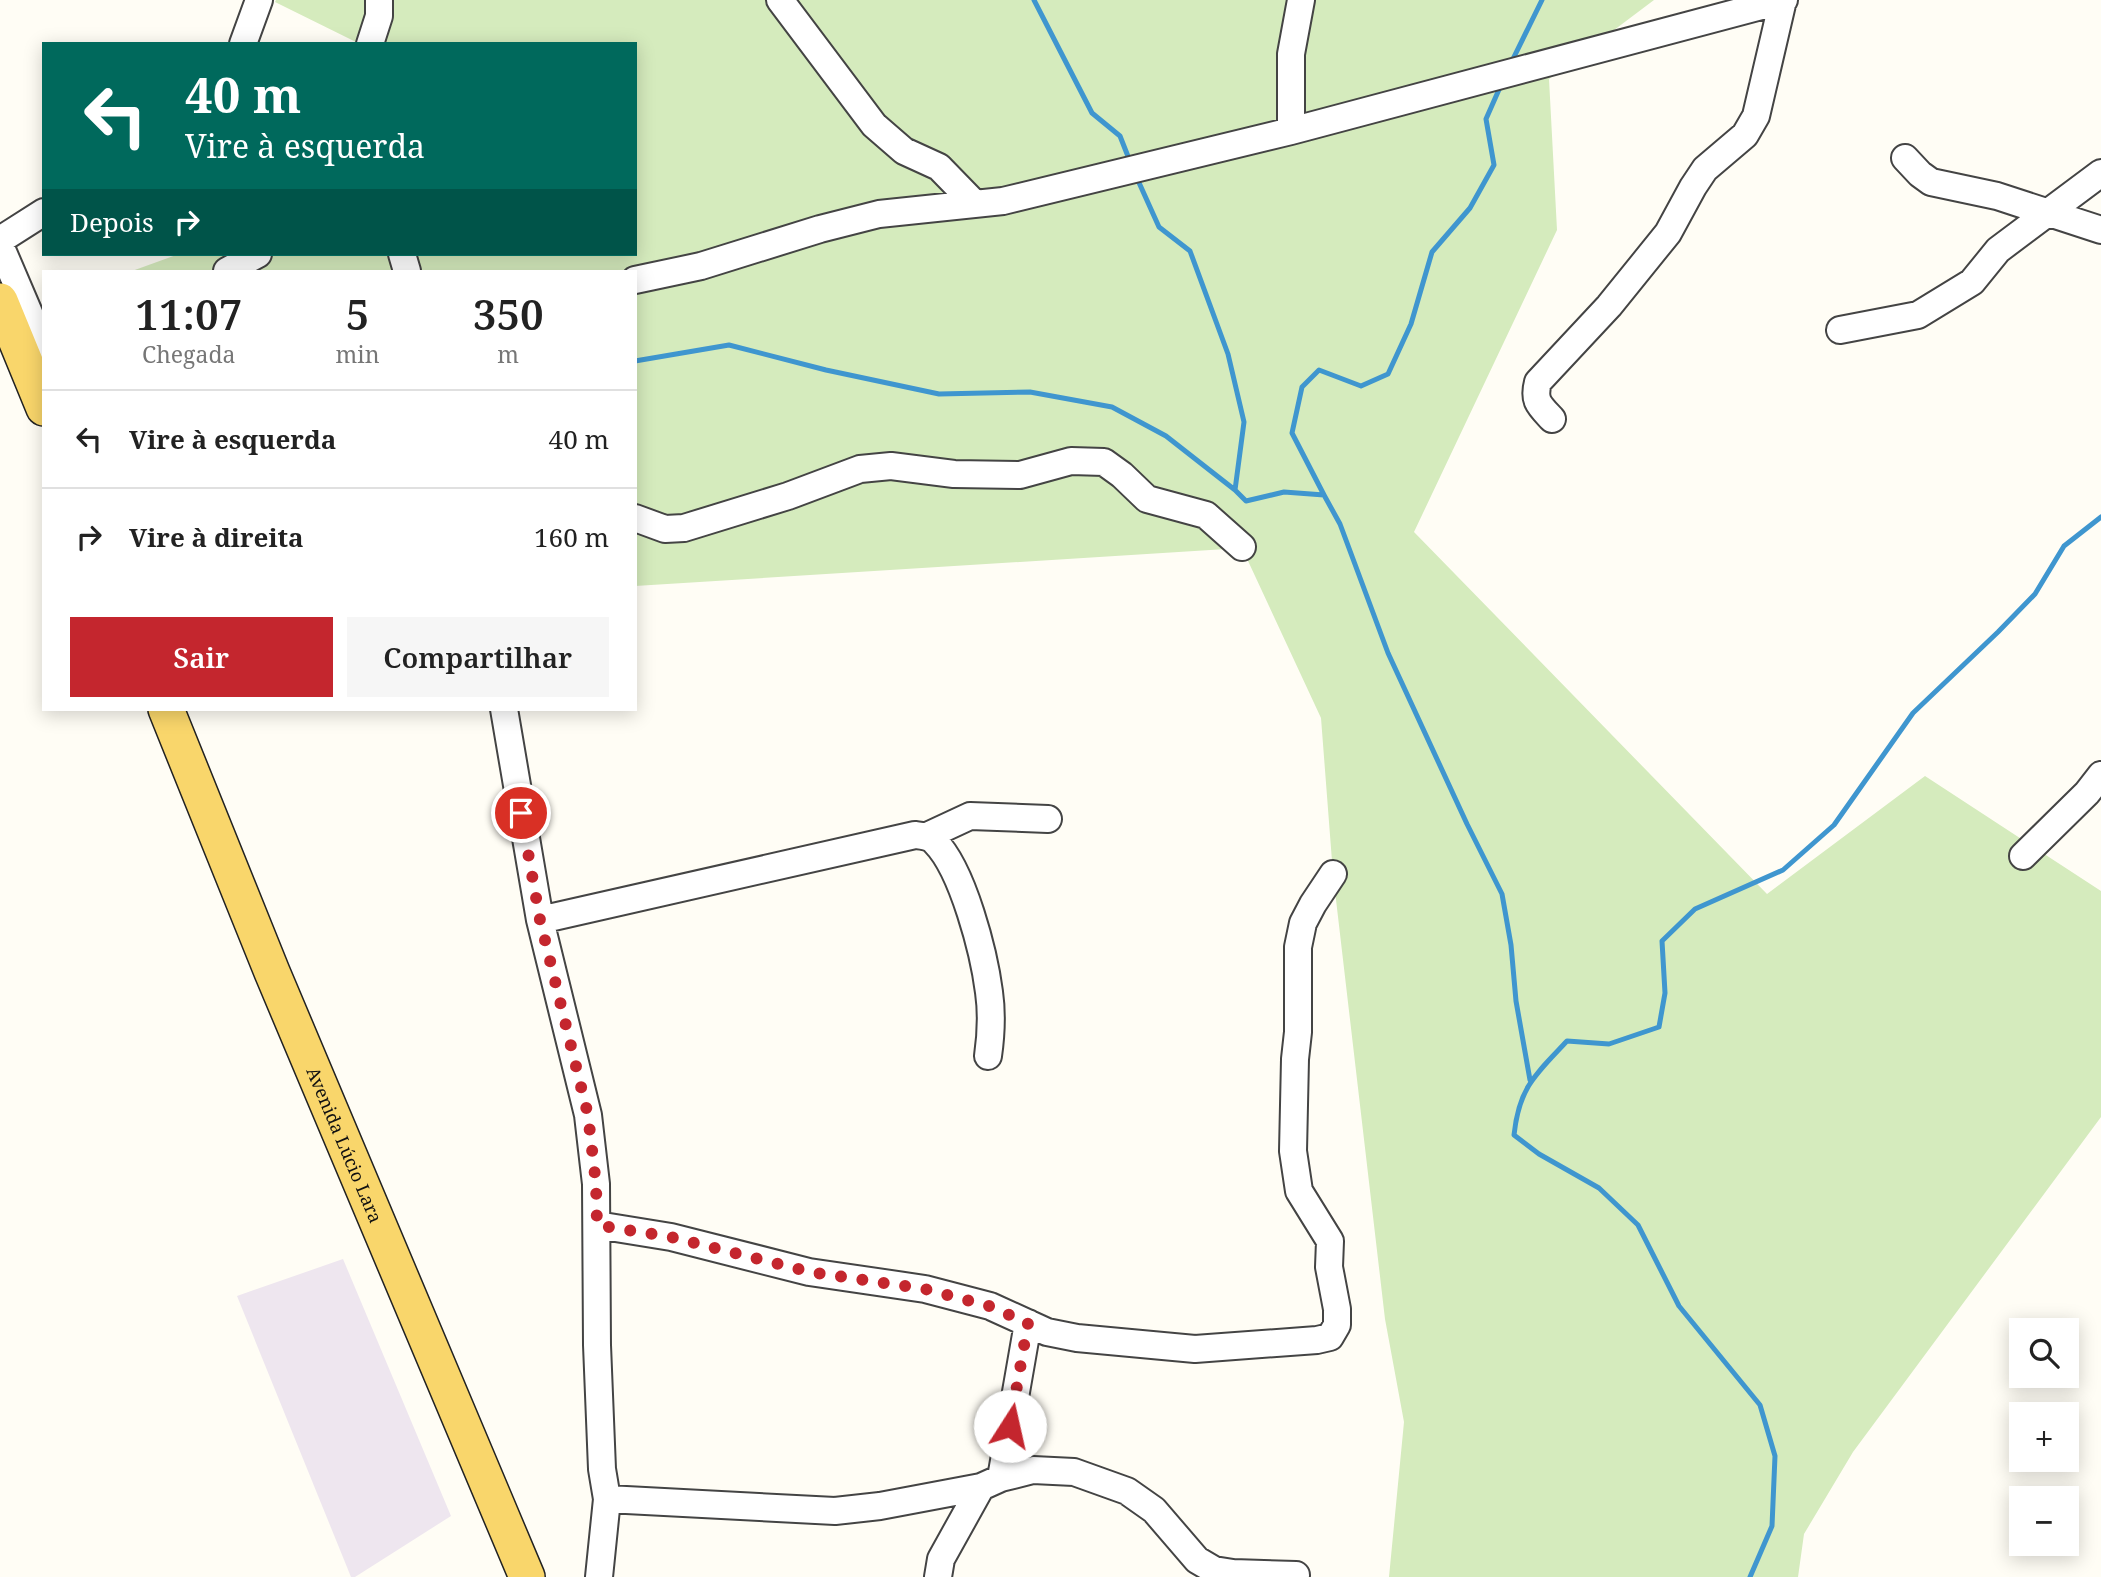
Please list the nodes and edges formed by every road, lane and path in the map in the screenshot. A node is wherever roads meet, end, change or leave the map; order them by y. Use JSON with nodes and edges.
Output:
{"nodes":[{"id":1,"x":259,"y":0,"type":"edge"},
{"id":2,"x":379,"y":0,"type":"edge"},
{"id":3,"x":780,"y":0,"type":"edge"},
{"id":4,"x":1301,"y":0,"type":"edge"},
{"id":5,"x":1783,"y":0,"type":"edge"},
{"id":6,"x":244,"y":42,"type":"edge"},
{"id":7,"x":371,"y":42,"type":"edge"},
{"id":8,"x":1290,"y":131,"type":"junction"},
{"id":9,"x":1905,"y":158,"type":"dead end"},
{"id":10,"x":2101,"y":173,"type":"edge"},
{"id":11,"x":975,"y":204,"type":"junction"},
{"id":12,"x":2046,"y":212,"type":"junction"},
{"id":13,"x":42,"y":213,"type":"edge"},
{"id":14,"x":2101,"y":229,"type":"edge"},
{"id":15,"x":0,"y":243,"type":"edge"},
{"id":16,"x":254,"y":256,"type":"edge"},
{"id":17,"x":229,"y":270,"type":"edge"},
{"id":18,"x":637,"y":280,"type":"edge"},
{"id":19,"x":0,"y":301,"type":"edge"},
{"id":20,"x":1840,"y":330,"type":"dead end"},
{"id":21,"x":41,"y":334,"type":"edge"},
{"id":22,"x":42,"y":403,"type":"edge"},
{"id":23,"x":1552,"y":419,"type":"dead end"},
{"id":24,"x":637,"y":519,"type":"edge"},
{"id":25,"x":1242,"y":547,"type":"dead end"},
{"id":26,"x":167,"y":711,"type":"edge"},
{"id":27,"x":504,"y":711,"type":"edge"},
{"id":28,"x":2101,"y":775,"type":"edge"},
{"id":29,"x":1048,"y":819,"type":"dead end"},
{"id":30,"x":927,"y":836,"type":"junction"},
{"id":31,"x":2023,"y":856,"type":"dead end"},
{"id":32,"x":1333,"y":874,"type":"dead end"},
{"id":33,"x":540,"y":920,"type":"junction"},
{"id":34,"x":988,"y":1056,"type":"dead end"},
{"id":35,"x":597,"y":1225,"type":"junction"},
{"id":36,"x":1028,"y":1323,"type":"junction"},
{"id":37,"x":991,"y":1482,"type":"junction"},
{"id":38,"x":607,"y":1499,"type":"junction"},
{"id":39,"x":1296,"y":1575,"type":"dead end"},
{"id":40,"x":527,"y":1577,"type":"edge"},
{"id":41,"x":599,"y":1577,"type":"edge"},
{"id":42,"x":938,"y":1577,"type":"edge"}],
"edges":[{"from":1,"to":6,"type":"street"},
{"from":2,"to":7,"type":"street"},
{"from":3,"to":11,"type":"street"},
{"from":4,"to":8,"type":"street"},
{"from":5,"to":8,"type":"street"},
{"from":5,"to":23,"type":"street"},
{"from":8,"to":11,"type":"street"},
{"from":9,"to":12,"type":"street"},
{"from":10,"to":12,"type":"street"},
{"from":11,"to":18,"type":"street"},
{"from":12,"to":14,"type":"street"},
{"from":12,"to":20,"type":"street"},
{"from":13,"to":15,"type":"street"},
{"from":15,"to":21,"type":"street"},
{"from":16,"to":17,"type":"street"},
{"from":19,"to":22,"type":"main road"},
{"from":24,"to":25,"type":"street"},
{"from":26,"to":40,"type":"main road","name":"Avenida Lúcio Lara"},
{"from":27,"to":33,"type":"street"},
{"from":28,"to":31,"type":"street"},
{"from":29,"to":30,"type":"street"},
{"from":30,"to":33,"type":"street"},
{"from":30,"to":34,"type":"street"},
{"from":32,"to":36,"type":"street"},
{"from":33,"to":35,"type":"street"},
{"from":35,"to":36,"type":"street"},
{"from":35,"to":38,"type":"street"},
{"from":36,"to":37,"type":"street"},
{"from":37,"to":38,"type":"street"},
{"from":37,"to":39,"type":"street"},
{"from":37,"to":42,"type":"street"},
{"from":38,"to":41,"type":"street"}]}
